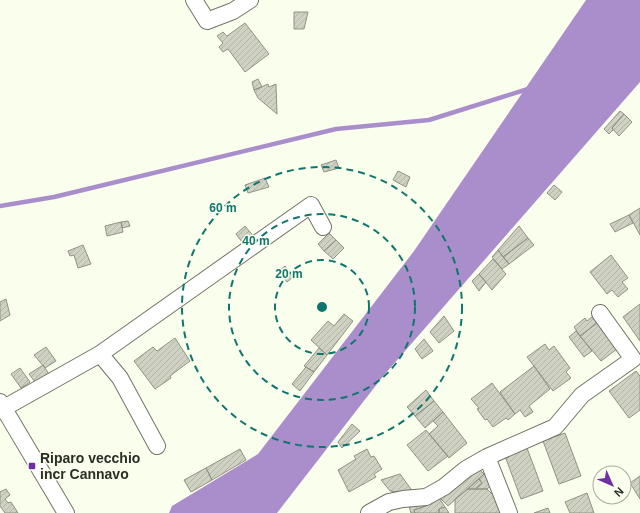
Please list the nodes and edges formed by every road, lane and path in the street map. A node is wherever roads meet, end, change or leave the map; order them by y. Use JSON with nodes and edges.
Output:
{"nodes":[{"id":1,"x":194,"y":0,"type":"edge"},
{"id":2,"x":250,"y":0,"type":"edge"},
{"id":3,"x":323,"y":227,"type":"dead end"},
{"id":4,"x":600,"y":313,"type":"dead end"},
{"id":5,"x":100,"y":354,"type":"junction"},
{"id":6,"x":636,"y":364,"type":"edge"},
{"id":7,"x":2,"y":405,"type":"edge"},
{"id":8,"x":157,"y":446,"type":"dead end"},
{"id":9,"x":487,"y":457,"type":"junction"},
{"id":10,"x":405,"y":506,"type":"edge"},
{"id":11,"x":66,"y":513,"type":"edge"},
{"id":12,"x":368,"y":513,"type":"edge"},
{"id":13,"x":509,"y":513,"type":"edge"}],
"edges":[{"from":1,"to":2,"type":"street"},
{"from":3,"to":5,"type":"street"},
{"from":4,"to":6,"type":"street"},
{"from":5,"to":7,"type":"street"},
{"from":5,"to":8,"type":"street"},
{"from":6,"to":9,"type":"street"},
{"from":7,"to":11,"type":"street"},
{"from":9,"to":10,"type":"street"},
{"from":9,"to":13,"type":"street"},
{"from":10,"to":12,"type":"street"}]}
